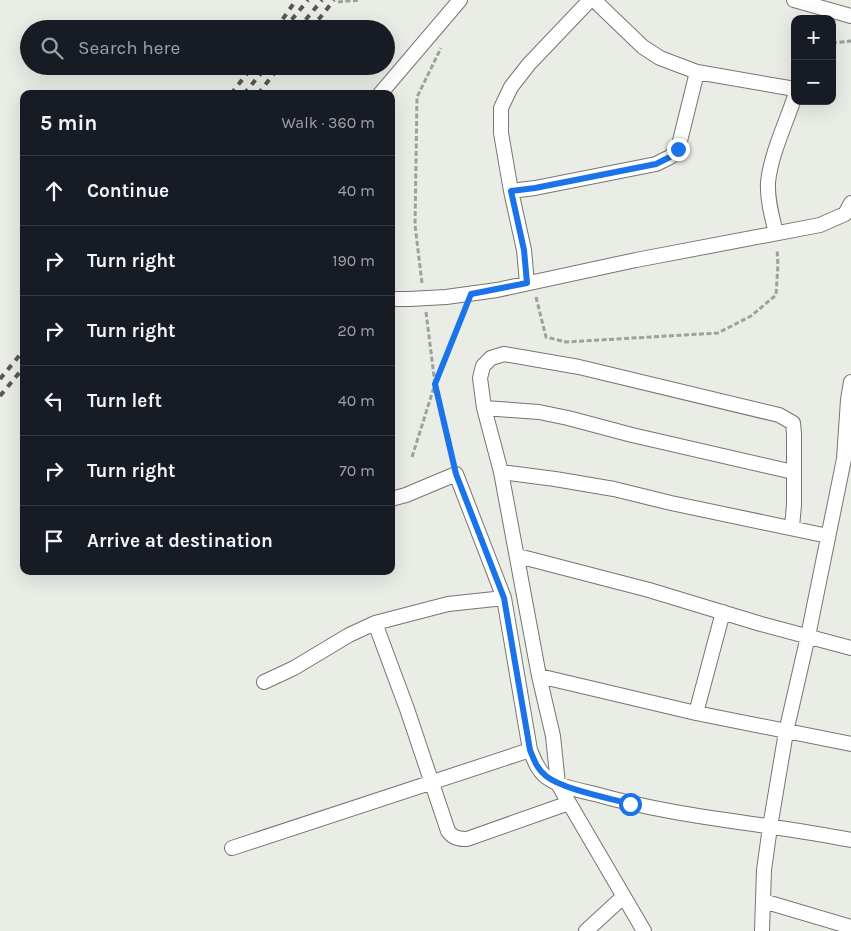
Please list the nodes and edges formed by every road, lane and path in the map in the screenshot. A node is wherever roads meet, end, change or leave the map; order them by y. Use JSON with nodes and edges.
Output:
{"nodes":[{"id":1,"x":360,"y":0,"type":"edge"},
{"id":2,"x":460,"y":0,"type":"edge"},
{"id":3,"x":590,"y":0,"type":"edge"},
{"id":4,"x":594,"y":0,"type":"edge"},
{"id":5,"x":794,"y":0,"type":"edge"},
{"id":6,"x":338,"y":2,"type":"dead end"},
{"id":7,"x":820,"y":9,"type":"edge"},
{"id":8,"x":851,"y":16,"type":"edge"},
{"id":9,"x":851,"y":41,"type":"edge"},
{"id":10,"x":836,"y":43,"type":"edge"},
{"id":11,"x":442,"y":44,"type":"dead end"},
{"id":12,"x":697,"y":72,"type":"junction"},
{"id":13,"x":791,"y":87,"type":"edge"},
{"id":14,"x":383,"y":90,"type":"edge"},
{"id":15,"x":792,"y":105,"type":"edge"},
{"id":16,"x":511,"y":191,"type":"junction"},
{"id":17,"x":851,"y":203,"type":"edge"},
{"id":18,"x":776,"y":233,"type":"junction"},
{"id":19,"x":527,"y":283,"type":"junction"},
{"id":20,"x":471,"y":294,"type":"junction"},
{"id":21,"x":395,"y":298,"type":"edge"},
{"id":22,"x":424,"y":298,"type":"junction"},
{"id":23,"x":851,"y":382,"type":"edge"},
{"id":24,"x":435,"y":384,"type":"junction"},
{"id":25,"x":484,"y":408,"type":"junction"},
{"id":26,"x":412,"y":456,"type":"dead end"},
{"id":27,"x":847,"y":460,"type":"edge"},
{"id":28,"x":501,"y":472,"type":"junction"},
{"id":29,"x":793,"y":472,"type":"junction"},
{"id":30,"x":456,"y":474,"type":"junction"},
{"id":31,"x":395,"y":497,"type":"edge"},
{"id":32,"x":792,"y":527,"type":"junction"},
{"id":33,"x":828,"y":536,"type":"junction"},
{"id":34,"x":518,"y":556,"type":"junction"},
{"id":35,"x":504,"y":598,"type":"junction"},
{"id":36,"x":723,"y":612,"type":"junction"},
{"id":37,"x":375,"y":624,"type":"junction"},
{"id":38,"x":808,"y":636,"type":"junction"},
{"id":39,"x":851,"y":648,"type":"edge"},
{"id":40,"x":539,"y":676,"type":"junction"},
{"id":41,"x":264,"y":682,"type":"dead end"},
{"id":42,"x":696,"y":713,"type":"junction"},
{"id":43,"x":786,"y":732,"type":"junction"},
{"id":44,"x":851,"y":744,"type":"edge"},
{"id":45,"x":530,"y":750,"type":"junction"},
{"id":46,"x":431,"y":781,"type":"junction"},
{"id":47,"x":558,"y":784,"type":"junction"},
{"id":48,"x":569,"y":803,"type":"junction"},
{"id":49,"x":770,"y":826,"type":"junction"},
{"id":50,"x":851,"y":840,"type":"edge"},
{"id":51,"x":232,"y":848,"type":"dead end"},
{"id":52,"x":623,"y":896,"type":"junction"},
{"id":53,"x":763,"y":901,"type":"junction"},
{"id":54,"x":851,"y":927,"type":"edge"},
{"id":55,"x":586,"y":931,"type":"edge"},
{"id":56,"x":644,"y":931,"type":"edge"},
{"id":57,"x":762,"y":931,"type":"edge"}],
"edges":[{"from":1,"to":6,"type":"path"},
{"from":2,"to":14,"type":"street"},
{"from":3,"to":16,"type":"street"},
{"from":4,"to":12,"type":"street"},
{"from":5,"to":7,"type":"street"},
{"from":7,"to":8,"type":"street"},
{"from":9,"to":10,"type":"path"},
{"from":11,"to":22,"type":"path"},
{"from":12,"to":13,"type":"street"},
{"from":12,"to":16,"type":"street"},
{"from":15,"to":18,"type":"street"},
{"from":16,"to":19,"type":"street"},
{"from":17,"to":18,"type":"street"},
{"from":18,"to":19,"type":"street"},
{"from":18,"to":19,"type":"path"},
{"from":19,"to":20,"type":"street"},
{"from":20,"to":22,"type":"street"},
{"from":20,"to":24,"type":"path"},
{"from":21,"to":22,"type":"street"},
{"from":22,"to":24,"type":"path"},
{"from":23,"to":27,"type":"street"},
{"from":24,"to":26,"type":"path"},
{"from":24,"to":30,"type":"path"},
{"from":25,"to":28,"type":"street"},
{"from":25,"to":29,"type":"street"},
{"from":25,"to":29,"type":"street"},
{"from":27,"to":33,"type":"street"},
{"from":28,"to":32,"type":"street"},
{"from":28,"to":34,"type":"street"},
{"from":29,"to":32,"type":"street"},
{"from":30,"to":31,"type":"street"},
{"from":30,"to":35,"type":"street"},
{"from":32,"to":33,"type":"street"},
{"from":33,"to":38,"type":"street"},
{"from":34,"to":36,"type":"street"},
{"from":34,"to":40,"type":"street"},
{"from":35,"to":37,"type":"street"},
{"from":35,"to":45,"type":"street"},
{"from":36,"to":38,"type":"street"},
{"from":36,"to":42,"type":"street"},
{"from":37,"to":41,"type":"street"},
{"from":37,"to":46,"type":"street"},
{"from":38,"to":39,"type":"street"},
{"from":38,"to":43,"type":"street"},
{"from":40,"to":42,"type":"street"},
{"from":40,"to":47,"type":"street"},
{"from":42,"to":43,"type":"street"},
{"from":43,"to":44,"type":"street"},
{"from":43,"to":49,"type":"street"},
{"from":45,"to":46,"type":"street"},
{"from":45,"to":47,"type":"street"},
{"from":46,"to":48,"type":"street"},
{"from":46,"to":51,"type":"street"},
{"from":47,"to":48,"type":"street"},
{"from":47,"to":49,"type":"street"},
{"from":48,"to":52,"type":"street"},
{"from":49,"to":50,"type":"street"},
{"from":49,"to":53,"type":"street"},
{"from":52,"to":55,"type":"street"},
{"from":52,"to":56,"type":"street"},
{"from":53,"to":54,"type":"street"},
{"from":53,"to":57,"type":"street"}]}
